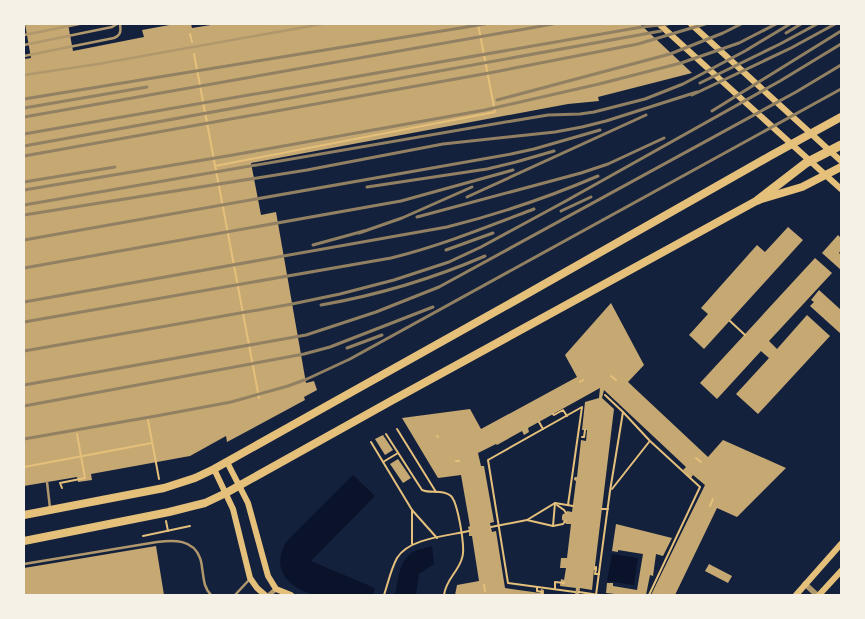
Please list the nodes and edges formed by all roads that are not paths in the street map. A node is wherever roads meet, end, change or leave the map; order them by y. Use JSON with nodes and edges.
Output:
{"nodes":[{"id":1,"x":79,"y":24,"type":"edge"},
{"id":2,"x":118,"y":24,"type":"edge"},
{"id":3,"x":322,"y":24,"type":"edge"},
{"id":4,"x":659,"y":24,"type":"edge"},
{"id":5,"x":691,"y":24,"type":"edge"},
{"id":6,"x":24,"y":35,"type":"edge"},
{"id":7,"x":24,"y":45,"type":"edge"},
{"id":8,"x":24,"y":56,"type":"edge"},
{"id":9,"x":24,"y":75,"type":"edge"},
{"id":10,"x":841,"y":117,"type":"edge"},
{"id":11,"x":841,"y":144,"type":"edge"},
{"id":12,"x":841,"y":161,"type":"edge"},
{"id":13,"x":841,"y":167,"type":"edge"},
{"id":14,"x":841,"y":189,"type":"edge"},
{"id":15,"x":758,"y":200,"type":"junction"},
{"id":16,"x":227,"y":462,"type":"junction"},
{"id":17,"x":214,"y":469,"type":"junction"},
{"id":18,"x":47,"y":482,"type":"dead end"},
{"id":19,"x":240,"y":486,"type":"junction"},
{"id":20,"x":226,"y":493,"type":"junction"},
{"id":21,"x":51,"y":510,"type":"junction"},
{"id":22,"x":24,"y":515,"type":"edge"},
{"id":23,"x":24,"y":541,"type":"edge"},
{"id":24,"x":841,"y":544,"type":"edge"},
{"id":25,"x":24,"y":564,"type":"edge"},
{"id":26,"x":841,"y":571,"type":"edge"},
{"id":27,"x":250,"y":578,"type":"junction"},
{"id":28,"x":806,"y":584,"type":"junction"},
{"id":29,"x":276,"y":589,"type":"junction"},
{"id":30,"x":211,"y":595,"type":"edge"},
{"id":31,"x":235,"y":595,"type":"edge"},
{"id":32,"x":265,"y":595,"type":"edge"},
{"id":33,"x":270,"y":595,"type":"edge"},
{"id":34,"x":291,"y":595,"type":"edge"},
{"id":35,"x":796,"y":595,"type":"edge"},
{"id":36,"x":818,"y":595,"type":"edge"}],
"edges":[{"from":1,"to":6,"type":"lane"},
{"from":2,"to":7,"type":"lane"},
{"from":2,"to":8,"type":"lane"},
{"from":3,"to":9,"type":"lane"},
{"from":4,"to":14,"type":"main road"},
{"from":5,"to":12,"type":"main road"},
{"from":10,"to":16,"type":"main road"},
{"from":11,"to":15,"type":"highway"},
{"from":13,"to":15,"type":"main road"},
{"from":15,"to":19,"type":"main road"},
{"from":16,"to":17,"type":"main road"},
{"from":16,"to":19,"type":"main road"},
{"from":17,"to":20,"type":"main road"},
{"from":17,"to":21,"type":"main road"},
{"from":18,"to":21,"type":"lane"},
{"from":19,"to":20,"type":"main road"},
{"from":19,"to":29,"type":"main road"},
{"from":20,"to":23,"type":"main road"},
{"from":20,"to":27,"type":"main road"},
{"from":21,"to":22,"type":"main road"},
{"from":24,"to":28,"type":"main road"},
{"from":25,"to":30,"type":"lane"},
{"from":26,"to":36,"type":"main road"},
{"from":27,"to":31,"type":"lane"},
{"from":27,"to":32,"type":"main road"},
{"from":28,"to":35,"type":"main road"},
{"from":28,"to":36,"type":"street"},
{"from":29,"to":33,"type":"street"},
{"from":29,"to":34,"type":"main road"}]}
